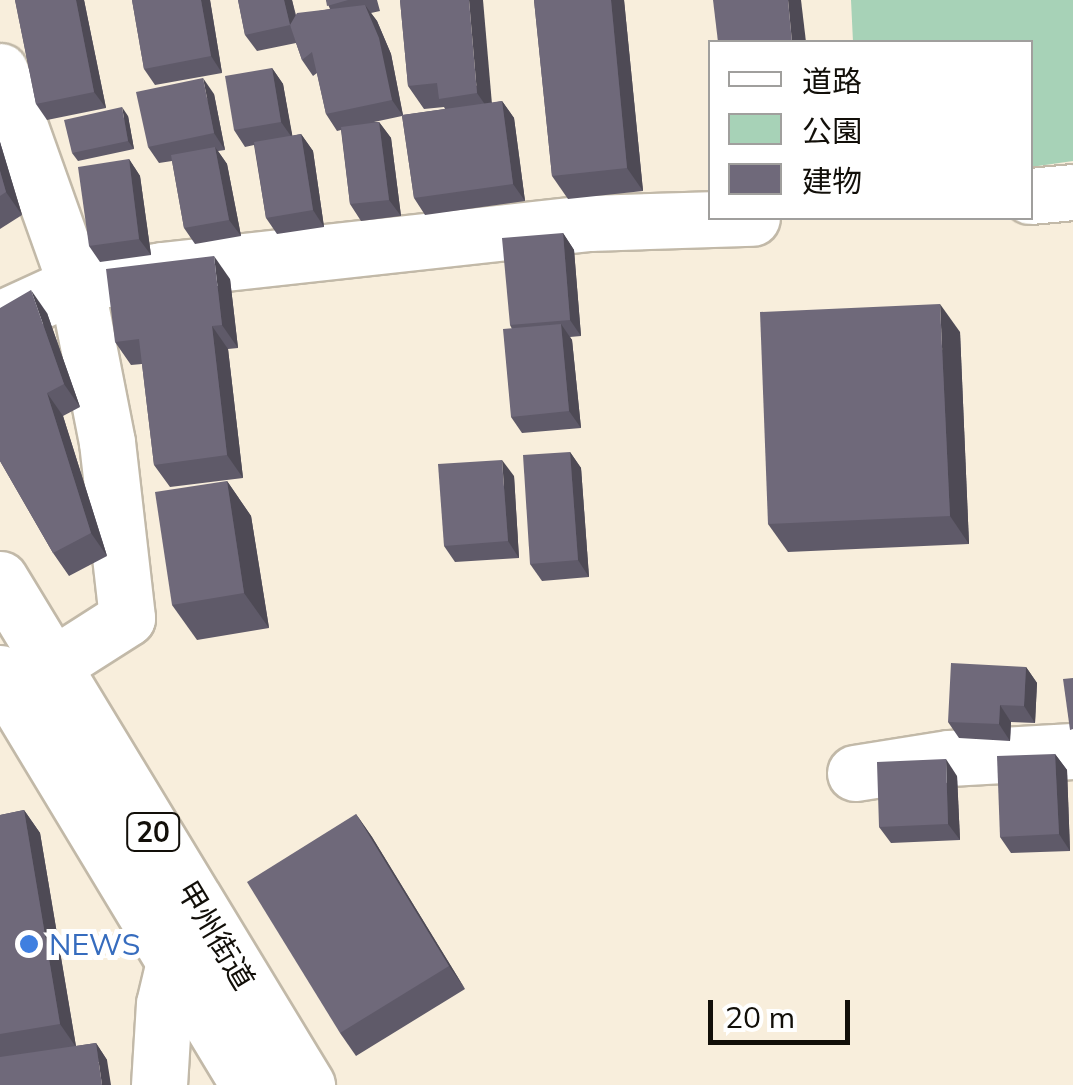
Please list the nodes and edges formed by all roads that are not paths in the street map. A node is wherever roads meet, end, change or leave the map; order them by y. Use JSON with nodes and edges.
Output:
{"nodes":[{"id":1,"x":0,"y":71,"type":"edge"},
{"id":2,"x":1073,"y":192,"type":"edge"},
{"id":3,"x":1033,"y":196,"type":"edge"},
{"id":4,"x":708,"y":220,"type":"edge"},
{"id":5,"x":76,"y":284,"type":"junction"},
{"id":6,"x":0,"y":319,"type":"edge"},
{"id":7,"x":0,"y":580,"type":"edge"},
{"id":8,"x":26,"y":670,"type":"edge"},
{"id":9,"x":1073,"y":751,"type":"edge"},
{"id":10,"x":855,"y":774,"type":"dead end"},
{"id":11,"x":174,"y":962,"type":"junction"},
{"id":12,"x":159,"y":1085,"type":"edge"},
{"id":13,"x":249,"y":1085,"type":"edge"},
{"id":14,"x":308,"y":1085,"type":"edge"}],
"edges":[{"from":1,"to":5,"type":"main road"},
{"from":2,"to":3,"type":"main road"},
{"from":4,"to":5,"type":"main road"},
{"from":5,"to":6,"type":"main road"},
{"from":5,"to":8,"type":"main road"},
{"from":7,"to":8,"type":"main road","name":"甲州街道","number":"20"},
{"from":8,"to":11,"type":"main road","name":"甲州街道","number":"20"},
{"from":8,"to":14,"type":"main road","name":"甲州街道","number":"20"},
{"from":9,"to":10,"type":"main road"},
{"from":11,"to":12,"type":"main road"},
{"from":11,"to":13,"type":"main road","name":"甲州街道","number":"20"}]}
